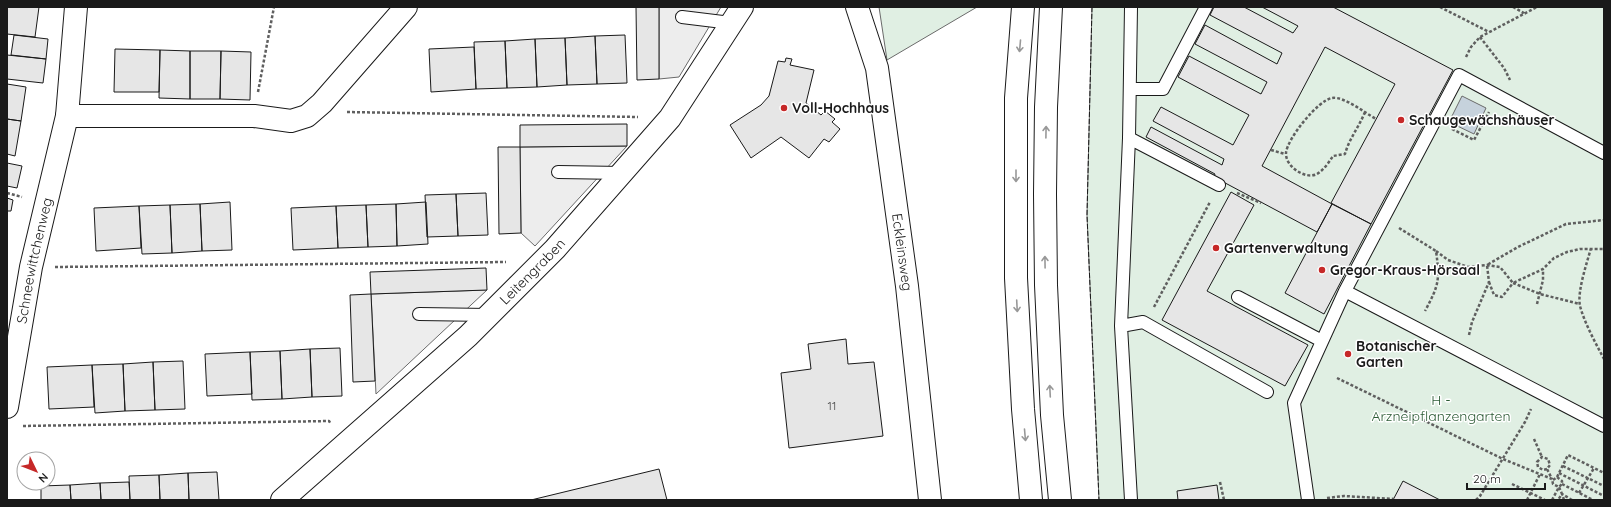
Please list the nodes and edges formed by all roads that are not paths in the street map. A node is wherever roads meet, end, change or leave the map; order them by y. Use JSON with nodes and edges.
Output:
{"nodes":[{"id":1,"x":76,"y":7,"type":"edge"},
{"id":2,"x":406,"y":7,"type":"edge"},
{"id":3,"x":857,"y":7,"type":"edge"},
{"id":4,"x":1023,"y":7,"type":"edge"},
{"id":5,"x":1051,"y":7,"type":"edge"},
{"id":6,"x":1131,"y":7,"type":"edge"},
{"id":7,"x":1206,"y":7,"type":"edge"},
{"id":8,"x":737,"y":15,"type":"edge"},
{"id":9,"x":682,"y":18,"type":"dead end"},
{"id":10,"x":1130,"y":89,"type":"junction"},
{"id":11,"x":67,"y":116,"type":"junction"},
{"id":12,"x":1129,"y":138,"type":"junction"},
{"id":13,"x":1604,"y":153,"type":"edge"},
{"id":14,"x":558,"y":172,"type":"dead end"},
{"id":15,"x":622,"y":173,"type":"junction"},
{"id":16,"x":1219,"y":185,"type":"road end"},
{"id":17,"x":1345,"y":291,"type":"junction"},
{"id":18,"x":1238,"y":297,"type":"dead end"},
{"id":19,"x":419,"y":314,"type":"dead end"},
{"id":20,"x":489,"y":315,"type":"junction"},
{"id":21,"x":1121,"y":326,"type":"junction"},
{"id":22,"x":1322,"y":341,"type":"junction"},
{"id":23,"x":1267,"y":392,"type":"dead end"},
{"id":24,"x":7,"y":407,"type":"edge"},
{"id":25,"x":1604,"y":426,"type":"edge"},
{"id":26,"x":282,"y":500,"type":"edge"},
{"id":27,"x":930,"y":500,"type":"edge"},
{"id":28,"x":1031,"y":500,"type":"edge"},
{"id":29,"x":1060,"y":500,"type":"edge"},
{"id":30,"x":1131,"y":500,"type":"edge"},
{"id":31,"x":1308,"y":500,"type":"edge"}],
"edges":[{"from":1,"to":11,"type":"street","name":"Schneewittchenweg"},
{"from":2,"to":11,"type":"street"},
{"from":3,"to":27,"type":"street","name":"Eckleinsweg"},
{"from":4,"to":28,"type":"street","one_way":true},
{"from":29,"to":5,"type":"street","one_way":true},
{"from":6,"to":10,"type":"lane"},
{"from":7,"to":10,"type":"lane"},
{"from":8,"to":9,"type":"lane"},
{"from":8,"to":15,"type":"street","name":"Leitengraben"},
{"from":10,"to":12,"type":"lane"},
{"from":11,"to":24,"type":"street","name":"Schneewittchenweg"},
{"from":12,"to":16,"type":"lane"},
{"from":12,"to":21,"type":"lane"},
{"from":13,"to":17,"type":"lane"},
{"from":14,"to":15,"type":"lane"},
{"from":15,"to":20,"type":"street","name":"Leitengraben"},
{"from":17,"to":22,"type":"lane"},
{"from":17,"to":25,"type":"lane"},
{"from":18,"to":22,"type":"lane"},
{"from":19,"to":20,"type":"lane"},
{"from":20,"to":26,"type":"street","name":"Leitengraben"},
{"from":21,"to":23,"type":"lane"},
{"from":21,"to":30,"type":"lane"},
{"from":22,"to":31,"type":"lane"}]}
